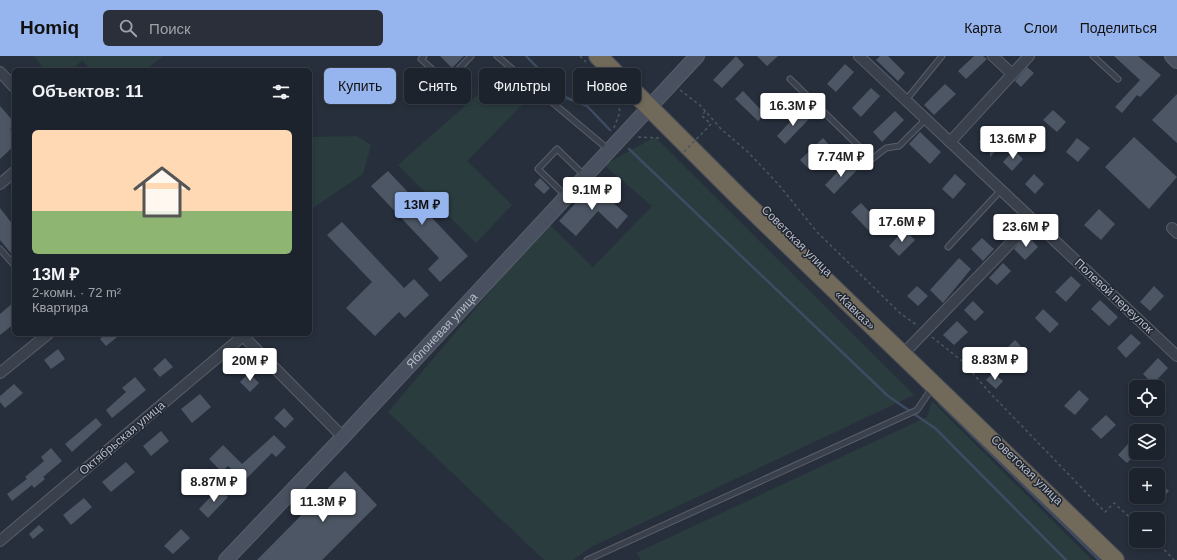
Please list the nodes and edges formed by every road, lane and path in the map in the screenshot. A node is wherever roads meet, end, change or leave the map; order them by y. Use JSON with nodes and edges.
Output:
{"nodes":[{"id":1,"x":424,"y":56,"type":"edge"},
{"id":2,"x":471,"y":56,"type":"edge"},
{"id":3,"x":497,"y":56,"type":"edge"},
{"id":4,"x":598,"y":56,"type":"edge"},
{"id":5,"x":612,"y":56,"type":"edge"},
{"id":6,"x":697,"y":56,"type":"edge"},
{"id":7,"x":859,"y":56,"type":"edge"},
{"id":8,"x":942,"y":56,"type":"edge"},
{"id":9,"x":993,"y":56,"type":"edge"},
{"id":10,"x":1029,"y":56,"type":"edge"},
{"id":11,"x":1093,"y":56,"type":"edge"},
{"id":12,"x":1172,"y":56,"type":"edge"},
{"id":13,"x":1177,"y":61,"type":"edge"},
{"id":14,"x":0,"y":72,"type":"edge"},
{"id":15,"x":1012,"y":74,"type":"junction"},
{"id":16,"x":790,"y":79,"type":"dead end"},
{"id":17,"x":1118,"y":80,"type":"dead end"},
{"id":18,"x":673,"y":84,"type":"junction"},
{"id":19,"x":12,"y":85,"type":"edge"},
{"id":20,"x":906,"y":100,"type":"junction"},
{"id":21,"x":654,"y":104,"type":"junction"},
{"id":22,"x":705,"y":111,"type":"junction"},
{"id":23,"x":926,"y":119,"type":"junction"},
{"id":24,"x":950,"y":142,"type":"junction"},
{"id":25,"x":610,"y":150,"type":"junction"},
{"id":26,"x":684,"y":152,"type":"dead end"},
{"id":27,"x":12,"y":174,"type":"edge"},
{"id":28,"x":585,"y":176,"type":"junction"},
{"id":29,"x":0,"y":184,"type":"edge"},
{"id":30,"x":1001,"y":190,"type":"junction"},
{"id":31,"x":567,"y":196,"type":"junction"},
{"id":32,"x":1033,"y":220,"type":"junction"},
{"id":33,"x":948,"y":247,"type":"dead end"},
{"id":34,"x":0,"y":249,"type":"edge"},
{"id":35,"x":12,"y":263,"type":"edge"},
{"id":36,"x":926,"y":332,"type":"junction"},
{"id":37,"x":46,"y":336,"type":"edge"},
{"id":38,"x":241,"y":336,"type":"edge"},
{"id":39,"x":243,"y":336,"type":"edge"},
{"id":40,"x":906,"y":351,"type":"junction"},
{"id":41,"x":1177,"y":356,"type":"edge"},
{"id":42,"x":0,"y":373,"type":"edge"},
{"id":43,"x":935,"y":384,"type":"junction"},
{"id":44,"x":343,"y":437,"type":"junction"},
{"id":45,"x":1129,"y":517,"type":"edge"},
{"id":46,"x":0,"y":541,"type":"edge"},
{"id":47,"x":1163,"y":548,"type":"edge"},
{"id":48,"x":226,"y":560,"type":"edge"},
{"id":49,"x":587,"y":560,"type":"edge"},
{"id":50,"x":1114,"y":560,"type":"edge"},
{"id":51,"x":1120,"y":560,"type":"edge"},
{"id":52,"x":1174,"y":560,"type":"edge"}],
"edges":[{"from":1,"to":2,"type":"lane"},
{"from":3,"to":25,"type":"lane"},
{"from":4,"to":21,"type":"highway","name":"«Кавказ»"},
{"from":5,"to":21,"type":"highway","name":"Советская улица"},
{"from":6,"to":18,"type":"street","name":"Яблоневая улица"},
{"from":7,"to":20,"type":"street","name":"Полевой переулок"},
{"from":8,"to":20,"type":"lane"},
{"from":9,"to":15,"type":"street"},
{"from":10,"to":15,"type":"street"},
{"from":11,"to":17,"type":"lane"},
{"from":12,"to":13,"type":"street"},
{"from":14,"to":19,"type":"street"},
{"from":15,"to":24,"type":"street"},
{"from":16,"to":23,"type":"lane"},
{"from":18,"to":21,"type":"street","name":"Яблоневая улица"},
{"from":18,"to":22,"type":"path"},
{"from":20,"to":23,"type":"street","name":"Полевой переулок"},
{"from":21,"to":25,"type":"street","name":"Яблоневая улица"},
{"from":21,"to":40,"type":"highway","name":"Советская улица"},
{"from":21,"to":43,"type":"highway","name":"«Кавказ»"},
{"from":22,"to":26,"type":"path","bridge":true},
{"from":22,"to":36,"type":"path"},
{"from":23,"to":24,"type":"street","name":"Полевой переулок"},
{"from":24,"to":30,"type":"street","name":"Полевой переулок"},
{"from":25,"to":28,"type":"street","name":"Яблоневая улица"},
{"from":27,"to":29,"type":"street"},
{"from":28,"to":31,"type":"street","name":"Яблоневая улица"},
{"from":28,"to":31,"type":"lane"},
{"from":30,"to":32,"type":"street","name":"Полевой переулок"},
{"from":30,"to":33,"type":"lane"},
{"from":31,"to":44,"type":"street","name":"Яблоневая улица"},
{"from":32,"to":36,"type":"street"},
{"from":32,"to":41,"type":"street","name":"Полевой переулок"},
{"from":34,"to":35,"type":"lane"},
{"from":36,"to":40,"type":"street"},
{"from":36,"to":45,"type":"path"},
{"from":37,"to":42,"type":"street"},
{"from":38,"to":46,"type":"street","name":"Октябрьская улица"},
{"from":39,"to":44,"type":"street"},
{"from":40,"to":43,"type":"highway","name":"Советская улица"},
{"from":43,"to":49,"type":"lane"},
{"from":43,"to":50,"type":"highway","name":"«Кавказ»"},
{"from":43,"to":51,"type":"highway","name":"Советская улица"},
{"from":44,"to":48,"type":"street","name":"Яблоневая улица"},
{"from":47,"to":52,"type":"path"}]}
